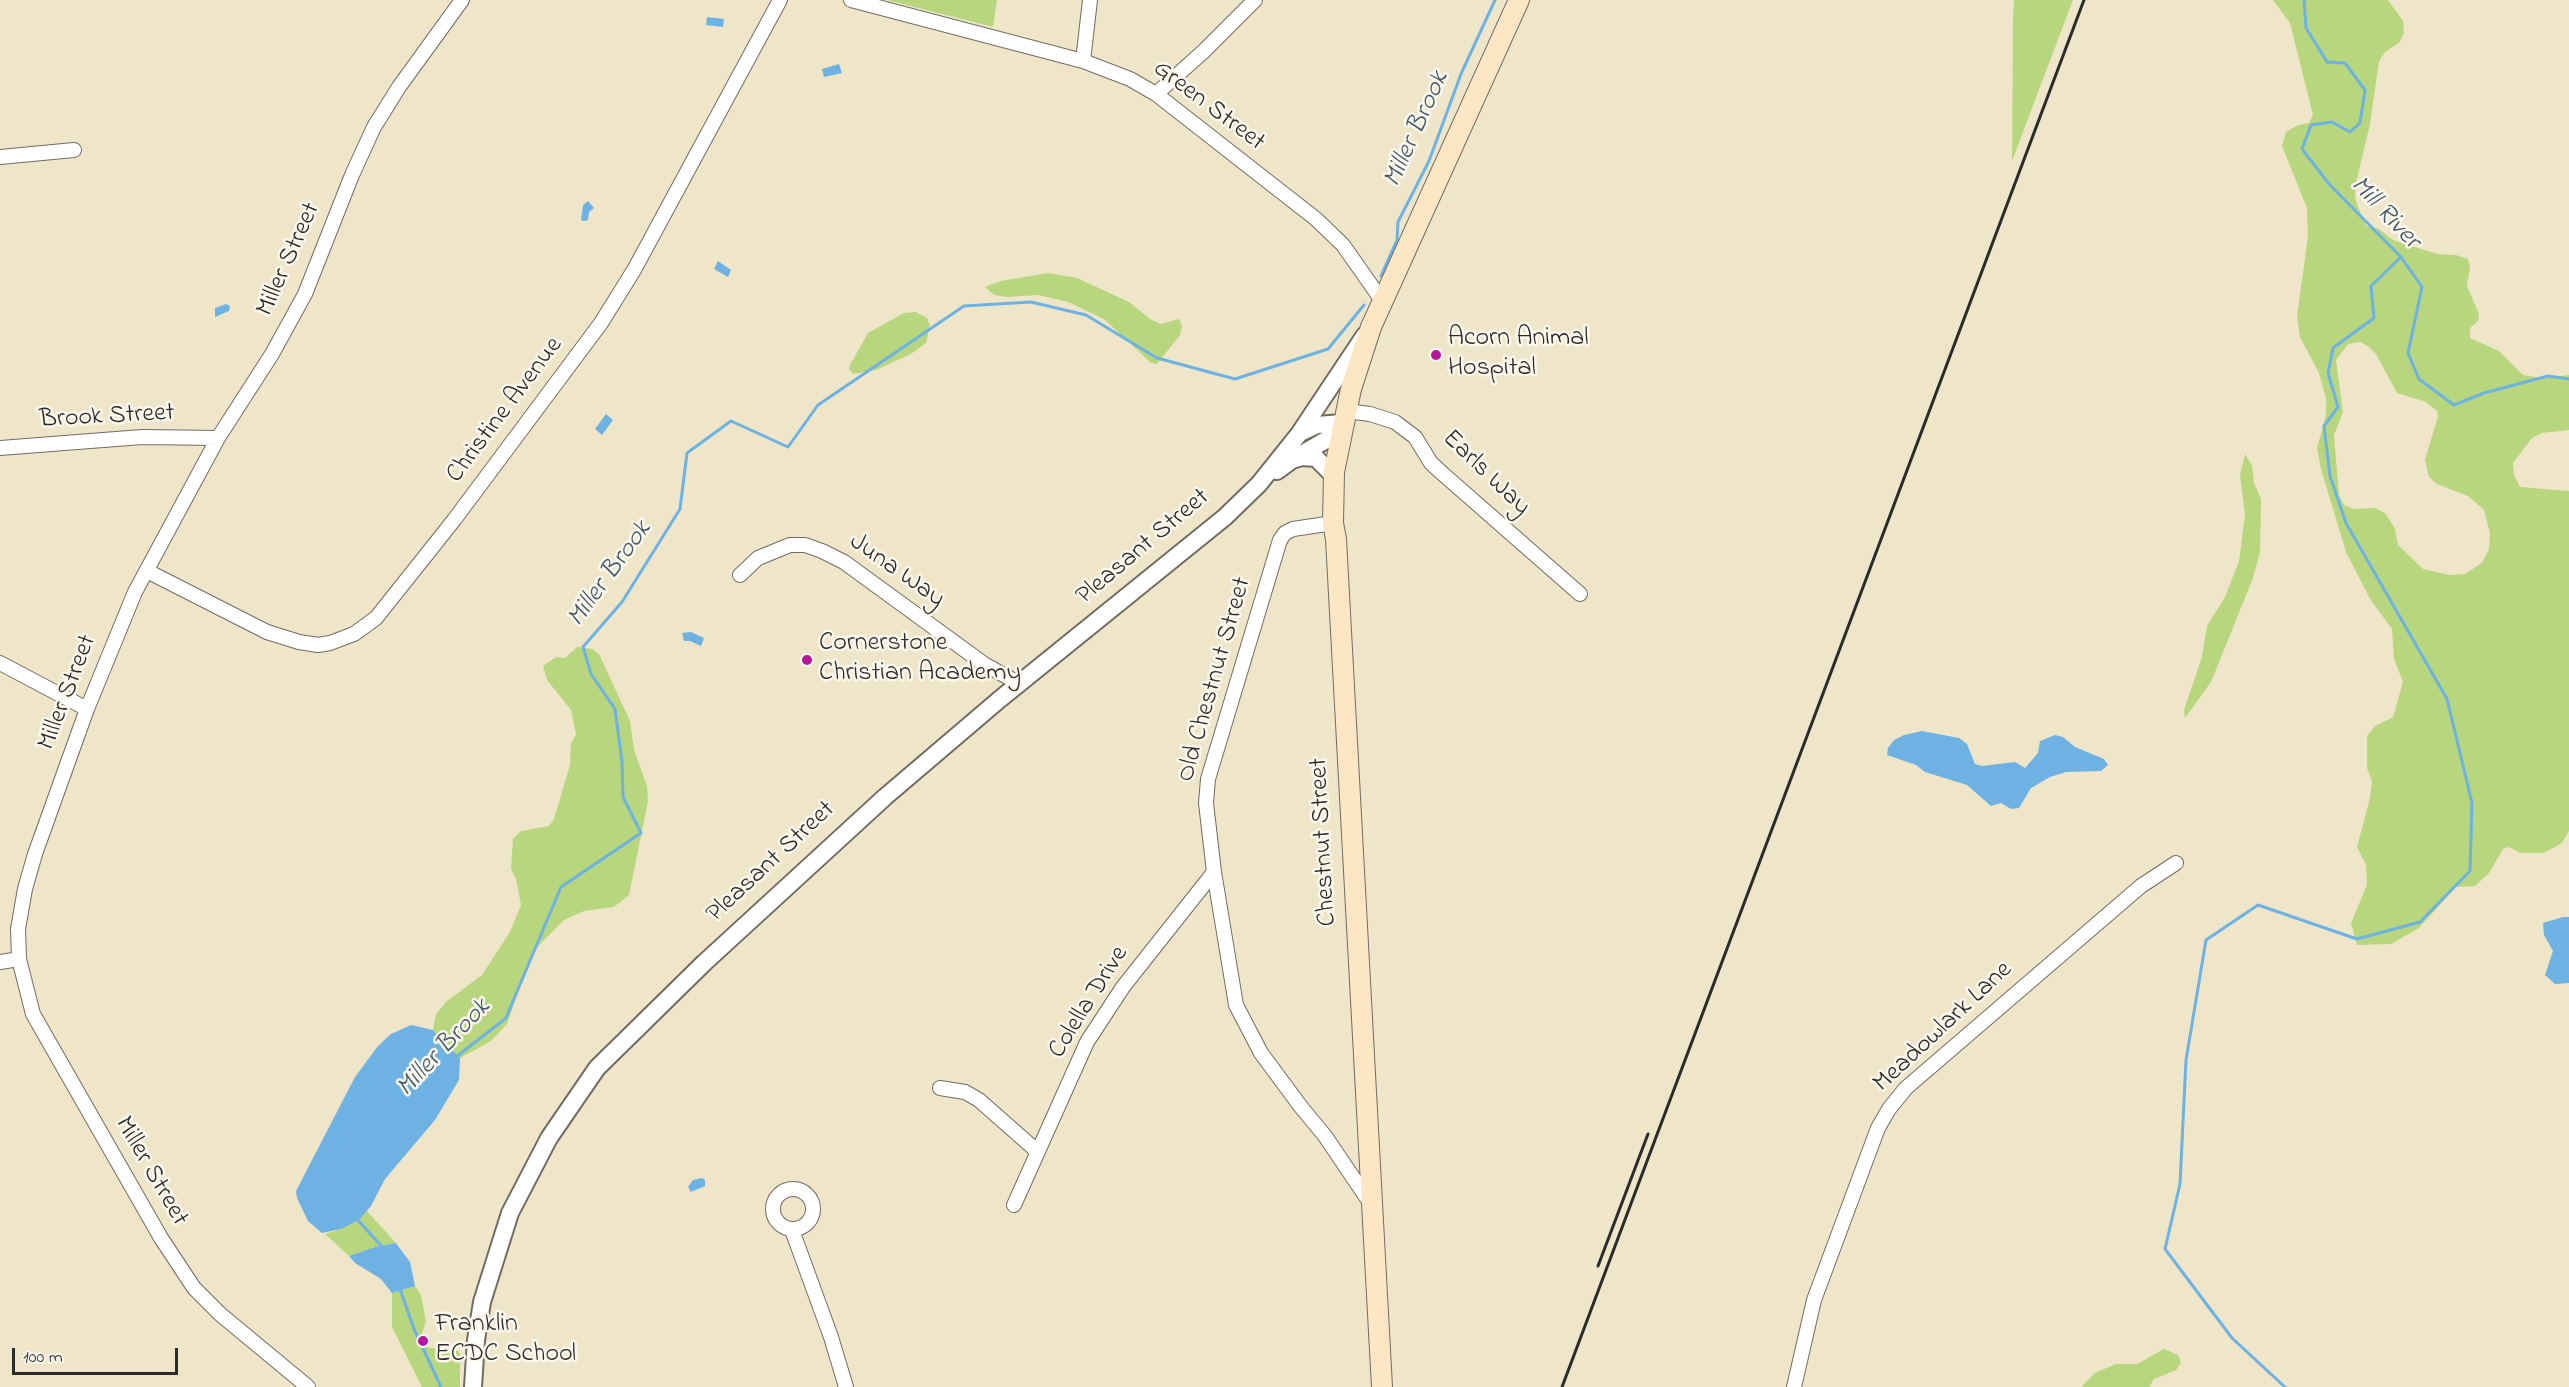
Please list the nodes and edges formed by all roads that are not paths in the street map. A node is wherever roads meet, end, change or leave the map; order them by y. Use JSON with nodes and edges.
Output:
{"nodes":[{"id":1,"x":462,"y":0,"type":"edge"},
{"id":2,"x":780,"y":0,"type":"edge"},
{"id":3,"x":851,"y":0,"type":"edge"},
{"id":4,"x":1090,"y":0,"type":"edge"},
{"id":5,"x":1255,"y":0,"type":"edge"},
{"id":6,"x":1519,"y":0,"type":"edge"},
{"id":7,"x":1083,"y":61,"type":"junction"},
{"id":8,"x":1156,"y":94,"type":"junction"},
{"id":9,"x":74,"y":150,"type":"dead end"},
{"id":10,"x":0,"y":157,"type":"edge"},
{"id":11,"x":1383,"y":302,"type":"junction"},
{"id":12,"x":1371,"y":327,"type":"junction"},
{"id":13,"x":1342,"y":423,"type":"junction"},
{"id":14,"x":1299,"y":434,"type":"junction"},
{"id":15,"x":218,"y":438,"type":"junction"},
{"id":16,"x":0,"y":448,"type":"edge"},
{"id":17,"x":1292,"y":460,"type":"junction"},
{"id":18,"x":1334,"y":476,"type":"junction"},
{"id":19,"x":1259,"y":484,"type":"junction"},
{"id":20,"x":1333,"y":523,"type":"junction"},
{"id":21,"x":147,"y":571,"type":"junction"},
{"id":22,"x":741,"y":575,"type":"dead end"},
{"id":23,"x":1580,"y":594,"type":"dead end"},
{"id":24,"x":0,"y":663,"type":"edge"},
{"id":25,"x":1020,"y":684,"type":"junction"},
{"id":26,"x":87,"y":709,"type":"junction"},
{"id":27,"x":2176,"y":863,"type":"dead end"},
{"id":28,"x":1214,"y":872,"type":"junction"},
{"id":29,"x":19,"y":959,"type":"junction"},
{"id":30,"x":0,"y":962,"type":"edge"},
{"id":31,"x":940,"y":1088,"type":"dead end"},
{"id":32,"x":1038,"y":1152,"type":"junction"},
{"id":33,"x":1014,"y":1205,"type":"dead end"},
{"id":34,"x":1373,"y":1207,"type":"junction"},
{"id":35,"x":792,"y":1230,"type":"dead end"},
{"id":36,"x":308,"y":1387,"type":"edge"},
{"id":37,"x":473,"y":1387,"type":"edge"},
{"id":38,"x":846,"y":1387,"type":"edge"},
{"id":39,"x":1382,"y":1387,"type":"edge"},
{"id":40,"x":1794,"y":1387,"type":"edge"}],
"edges":[{"from":1,"to":15,"type":"street","name":"Miller Street"},
{"from":2,"to":21,"type":"street","name":"Christine Avenue"},
{"from":3,"to":7,"type":"street","name":"Green Street"},
{"from":4,"to":7,"type":"street"},
{"from":5,"to":8,"type":"street"},
{"from":6,"to":11,"type":"main road"},
{"from":7,"to":8,"type":"street","name":"Green Street"},
{"from":8,"to":11,"type":"street","name":"Green Street"},
{"from":9,"to":10,"type":"street"},
{"from":11,"to":12,"type":"main road","name":"Chestnut Street"},
{"from":12,"to":13,"type":"main road","name":"Chestnut Street"},
{"from":12,"to":14,"type":"street","name":"Pleasant Street"},
{"from":13,"to":14,"type":"street"},
{"from":13,"to":17,"type":"street","name":"Pleasant Street"},
{"from":13,"to":18,"type":"main road","name":"Chestnut Street"},
{"from":13,"to":23,"type":"street","name":"Earls Way"},
{"from":14,"to":19,"type":"street","name":"Pleasant Street"},
{"from":15,"to":16,"type":"street","name":"Brook Street"},
{"from":15,"to":21,"type":"street","name":"Miller Street"},
{"from":17,"to":18,"type":"street"},
{"from":17,"to":19,"type":"street","name":"Pleasant Street"},
{"from":18,"to":20,"type":"main road","name":"Chestnut Street"},
{"from":19,"to":25,"type":"street","name":"Pleasant Street"},
{"from":20,"to":28,"type":"street","name":"Old Chestnut Street"},
{"from":20,"to":34,"type":"main road","name":"Chestnut Street"},
{"from":21,"to":26,"type":"street","name":"Miller Street"},
{"from":22,"to":25,"type":"street","name":"Juna Way"},
{"from":24,"to":26,"type":"street"},
{"from":25,"to":37,"type":"street","name":"Pleasant Street"},
{"from":26,"to":29,"type":"street","name":"Miller Street"},
{"from":27,"to":40,"type":"street","name":"Meadowlark Lane"},
{"from":28,"to":32,"type":"street","name":"Colella Drive"},
{"from":28,"to":34,"type":"street","name":"Old Chestnut Street"},
{"from":29,"to":30,"type":"street"},
{"from":29,"to":36,"type":"street","name":"Miller Street"},
{"from":31,"to":32,"type":"street"},
{"from":32,"to":33,"type":"street","name":"Colella Drive"},
{"from":34,"to":39,"type":"main road","name":"Chestnut Street"},
{"from":35,"to":38,"type":"street"}]}
